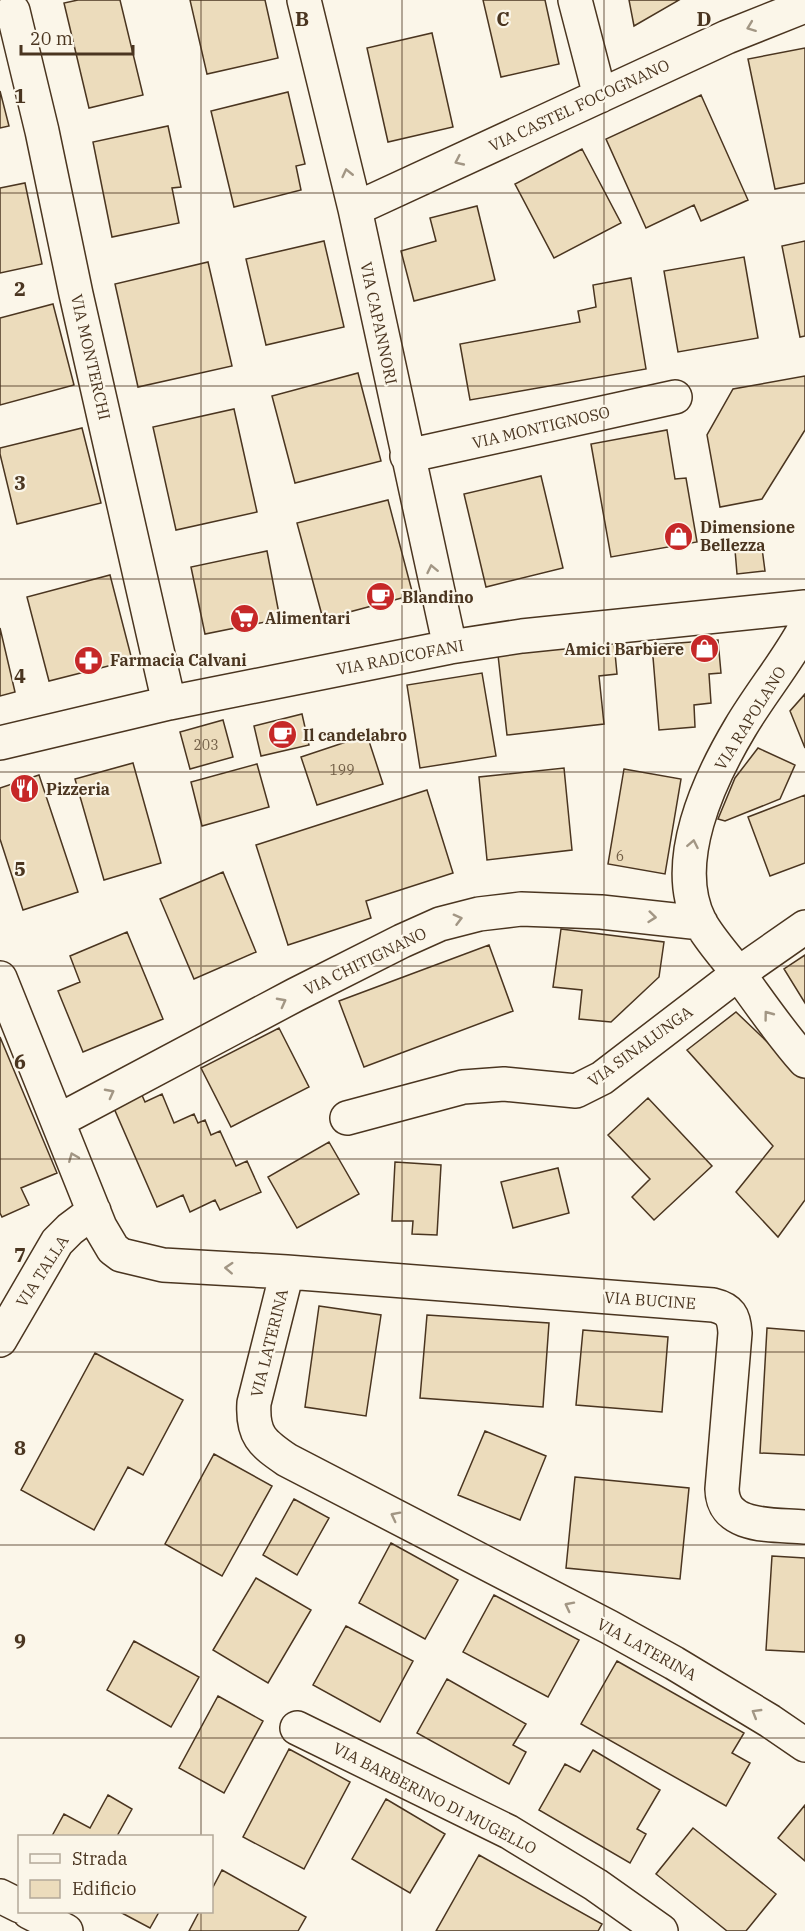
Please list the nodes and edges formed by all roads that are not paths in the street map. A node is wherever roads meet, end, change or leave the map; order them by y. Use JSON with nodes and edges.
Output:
{"nodes":[{"id":1,"x":304,"y":0,"type":"edge"},
{"id":2,"x":575,"y":0,"type":"edge"},
{"id":3,"x":805,"y":6,"type":"edge"},
{"id":4,"x":14,"y":11,"type":"dead end"},
{"id":5,"x":600,"y":96,"type":"junction"},
{"id":6,"x":355,"y":209,"type":"junction"},
{"id":7,"x":675,"y":397,"type":"dead end"},
{"id":8,"x":407,"y":456,"type":"junction"},
{"id":9,"x":805,"y":607,"type":"edge"},
{"id":10,"x":805,"y":628,"type":"edge"},
{"id":11,"x":450,"y":647,"type":"junction"},
{"id":12,"x":169,"y":702,"type":"junction"},
{"id":13,"x":0,"y":743,"type":"edge"},
{"id":14,"x":701,"y":923,"type":"junction"},
{"id":15,"x":805,"y":927,"type":"edge"},
{"id":16,"x":739,"y":974,"type":"junction"},
{"id":17,"x":0,"y":978,"type":"edge"},
{"id":18,"x":805,"y":1061,"type":"edge"},
{"id":19,"x":347,"y":1118,"type":"dead end"},
{"id":20,"x":58,"y":1121,"type":"junction"},
{"id":21,"x":94,"y":1211,"type":"junction"},
{"id":22,"x":287,"y":1272,"type":"junction"},
{"id":23,"x":0,"y":1340,"type":"edge"},
{"id":24,"x":805,"y":1527,"type":"edge"},
{"id":25,"x":297,"y":1728,"type":"dead end"},
{"id":26,"x":805,"y":1745,"type":"edge"},
{"id":27,"x":0,"y":1896,"type":"edge"},
{"id":28,"x":18,"y":1905,"type":"edge"},
{"id":29,"x":33,"y":1913,"type":"edge"},
{"id":30,"x":66,"y":1931,"type":"edge"},
{"id":31,"x":661,"y":1931,"type":"edge"}],
"edges":[{"from":6,"to":1,"type":"street","name":"VIA CAPANNORI","one_way":true},
{"from":2,"to":5,"type":"street"},
{"from":3,"to":5,"type":"street","name":"VIA CASTEL FOCOGNANO","one_way":true},
{"from":4,"to":12,"type":"street","name":"VIA MONTERCHI"},
{"from":5,"to":6,"type":"street","name":"VIA CASTEL FOCOGNANO","one_way":true},
{"from":6,"to":8,"type":"street","name":"VIA CAPANNORI"},
{"from":7,"to":8,"type":"street","name":"VIA MONTIGNOSO"},
{"from":11,"to":8,"type":"street","name":"VIA CAPANNORI","one_way":true},
{"from":9,"to":11,"type":"street","name":"VIA RADICOFANI"},
{"from":14,"to":10,"type":"street","name":"VIA RAPOLANO","one_way":true},
{"from":11,"to":12,"type":"street","name":"VIA RADICOFANI"},
{"from":12,"to":13,"type":"street","name":"VIA RADICOFANI"},
{"from":14,"to":16,"type":"street","name":"VIA RAPOLANO"},
{"from":20,"to":14,"type":"street","name":"VIA CHITIGNANO","one_way":true},
{"from":15,"to":16,"type":"street","name":"VIA SINALUNGA"},
{"from":18,"to":16,"type":"street","name":"VIA RAPOLANO","one_way":true},
{"from":16,"to":19,"type":"street","name":"VIA SINALUNGA"},
{"from":17,"to":20,"type":"street","name":"VIA LATERINA"},
{"from":21,"to":20,"type":"street","name":"VIA LATERINA","one_way":true},
{"from":22,"to":21,"type":"street","name":"VIA LATERINA","one_way":true},
{"from":21,"to":23,"type":"street","name":"VIA TALLA"},
{"from":22,"to":24,"type":"street","name":"VIA BUCINE"},
{"from":26,"to":22,"type":"street","name":"VIA LATERINA","one_way":true},
{"from":25,"to":31,"type":"street","name":"VIA BARBERINO DI MUGELLO"},
{"from":27,"to":28,"type":"street"},
{"from":29,"to":30,"type":"street"}]}
